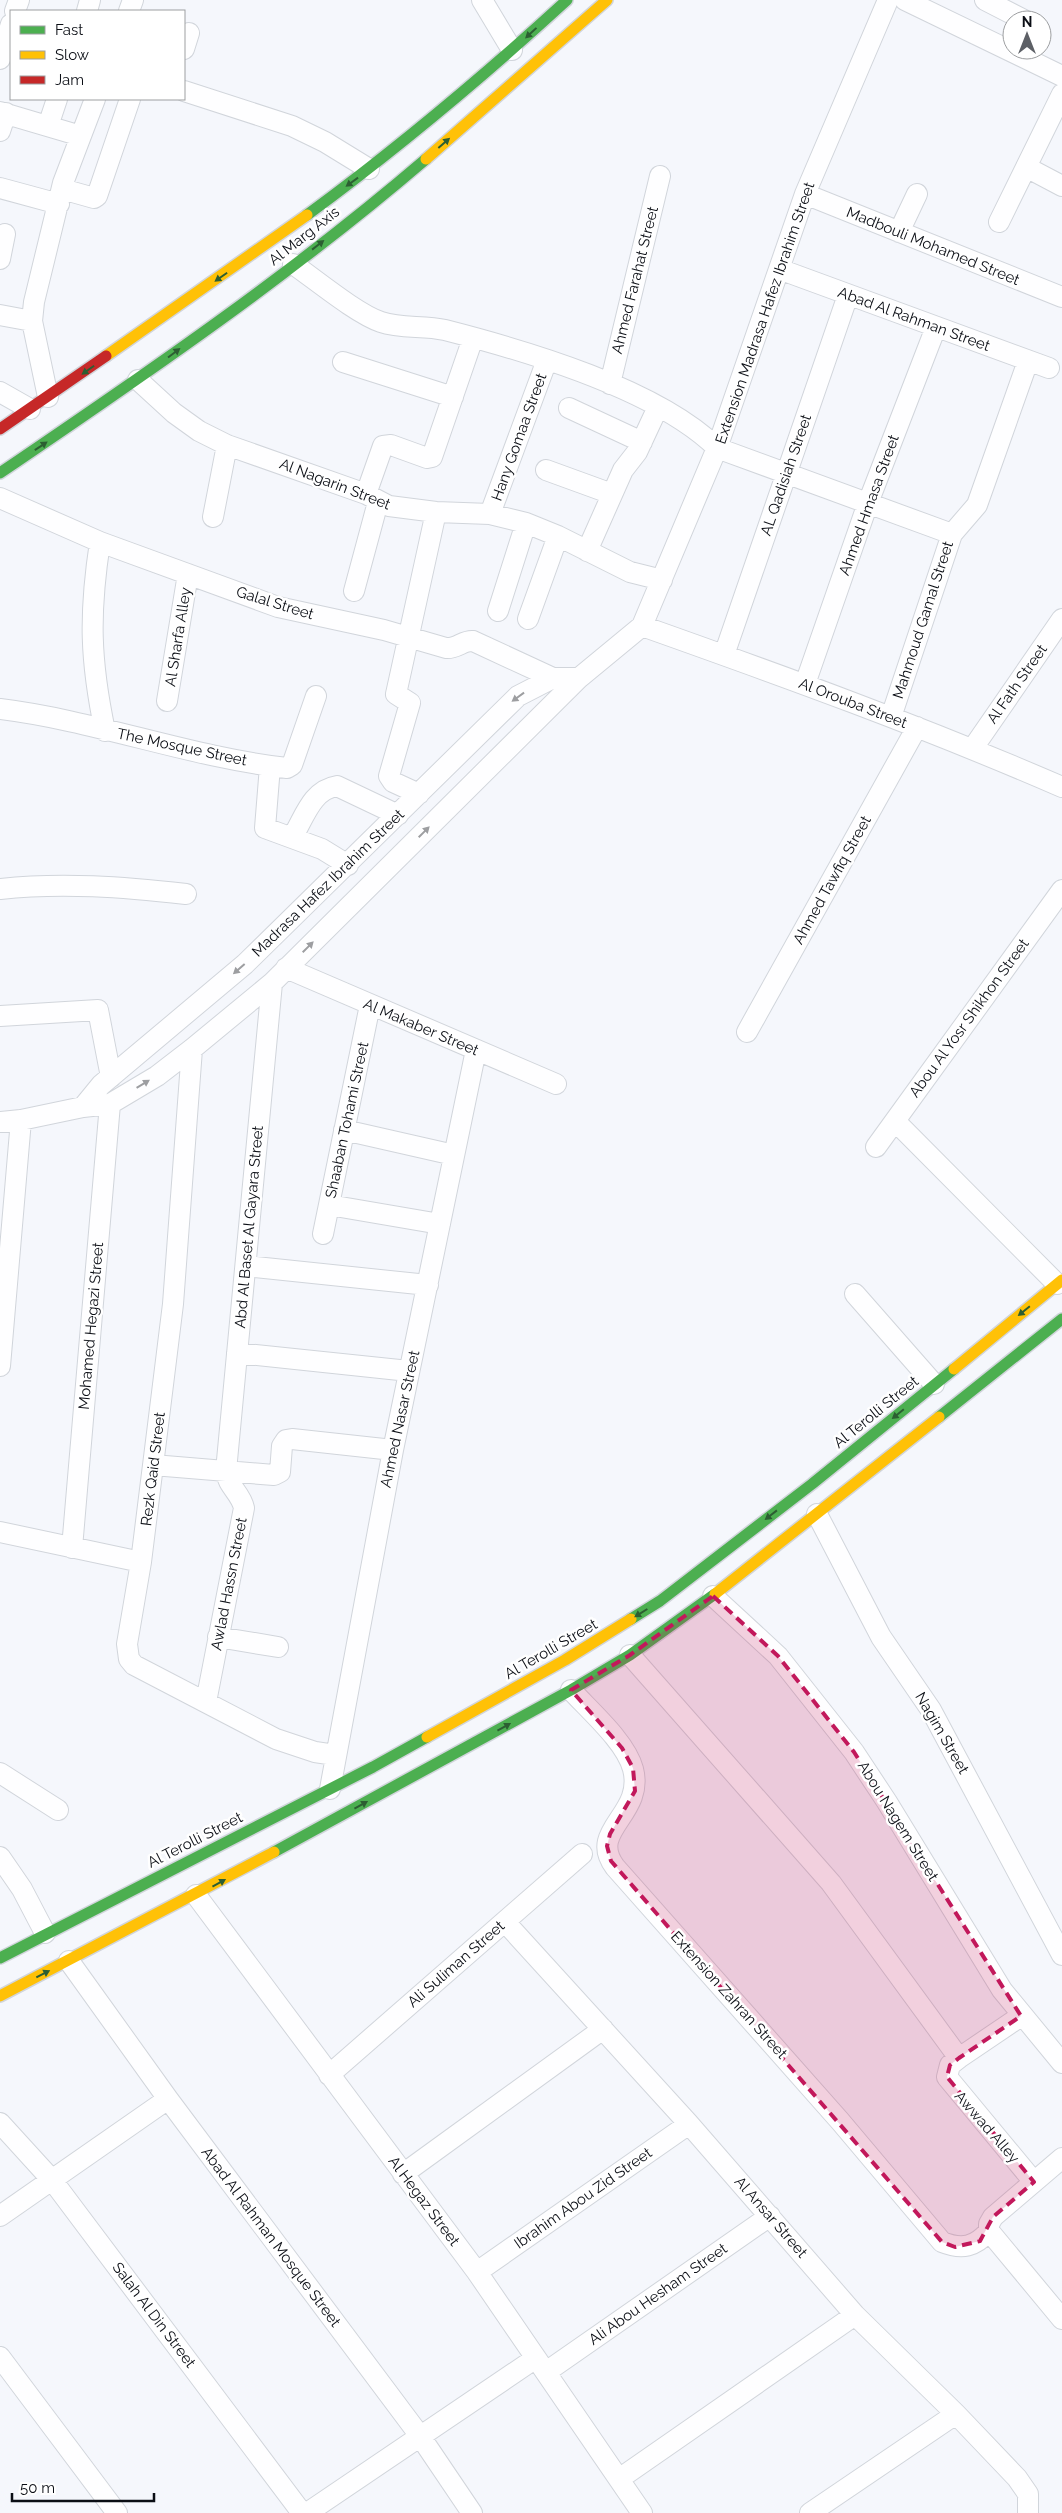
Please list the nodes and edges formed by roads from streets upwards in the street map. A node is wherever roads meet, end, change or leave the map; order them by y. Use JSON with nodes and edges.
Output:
{"nodes":[{"id":1,"x":482,"y":0,"type":"edge"},
{"id":2,"x":567,"y":0,"type":"edge"},
{"id":3,"x":607,"y":0,"type":"edge"},
{"id":4,"x":888,"y":0,"type":"edge"},
{"id":5,"x":905,"y":0,"type":"edge"},
{"id":6,"x":985,"y":0,"type":"edge"},
{"id":7,"x":1004,"y":10,"type":"edge"},
{"id":8,"x":10,"y":27,"type":"edge"},
{"id":9,"x":512,"y":50,"type":"junction"},
{"id":10,"x":0,"y":59,"type":"edge"},
{"id":11,"x":1062,"y":76,"type":"edge"},
{"id":12,"x":494,"y":82,"type":"junction"},
{"id":13,"x":185,"y":91,"type":"edge"},
{"id":14,"x":1062,"y":94,"type":"edge"},
{"id":15,"x":57,"y":100,"type":"edge"},
{"id":16,"x":95,"y":100,"type":"edge"},
{"id":17,"x":130,"y":100,"type":"edge"},
{"id":18,"x":2,"y":119,"type":"edge"},
{"id":19,"x":48,"y":126,"type":"junction"},
{"id":20,"x":81,"y":136,"type":"junction"},
{"id":21,"x":1026,"y":167,"type":"junction"},
{"id":22,"x":369,"y":169,"type":"junction"},
{"id":23,"x":660,"y":176,"type":"dead end"},
{"id":24,"x":1062,"y":186,"type":"edge"},
{"id":25,"x":0,"y":188,"type":"edge"},
{"id":26,"x":805,"y":194,"type":"junction"},
{"id":27,"x":917,"y":194,"type":"dead end"},
{"id":28,"x":60,"y":196,"type":"junction"},
{"id":29,"x":999,"y":222,"type":"dead end"},
{"id":30,"x":899,"y":232,"type":"junction"},
{"id":31,"x":5,"y":234,"type":"dead end"},
{"id":32,"x":0,"y":259,"type":"edge"},
{"id":33,"x":293,"y":264,"type":"junction"},
{"id":34,"x":779,"y":270,"type":"junction"},
{"id":35,"x":848,"y":295,"type":"junction"},
{"id":36,"x":1062,"y":297,"type":"edge"},
{"id":37,"x":0,"y":314,"type":"edge"},
{"id":38,"x":32,"y":322,"type":"junction"},
{"id":39,"x":936,"y":327,"type":"junction"},
{"id":40,"x":473,"y":338,"type":"junction"},
{"id":41,"x":547,"y":360,"type":"junction"},
{"id":42,"x":1028,"y":361,"type":"junction"},
{"id":43,"x":343,"y":362,"type":"dead end"},
{"id":44,"x":1049,"y":368,"type":"dead end"},
{"id":45,"x":138,"y":380,"type":"junction"},
{"id":46,"x":610,"y":384,"type":"junction"},
{"id":47,"x":0,"y":392,"type":"edge"},
{"id":48,"x":48,"y":397,"type":"junction"},
{"id":49,"x":453,"y":397,"type":"junction"},
{"id":50,"x":569,"y":408,"type":"dead end"},
{"id":51,"x":658,"y":408,"type":"junction"},
{"id":52,"x":30,"y":409,"type":"junction"},
{"id":53,"x":0,"y":429,"type":"edge"},
{"id":54,"x":642,"y":442,"type":"junction"},
{"id":55,"x":227,"y":445,"type":"junction"},
{"id":56,"x":717,"y":448,"type":"junction"},
{"id":57,"x":546,"y":470,"type":"dead end"},
{"id":58,"x":0,"y":473,"type":"edge"},
{"id":59,"x":786,"y":473,"type":"junction"},
{"id":60,"x":612,"y":494,"type":"junction"},
{"id":61,"x":0,"y":498,"type":"edge"},
{"id":62,"x":372,"y":498,"type":"junction"},
{"id":63,"x":868,"y":503,"type":"junction"},
{"id":64,"x":436,"y":512,"type":"junction"},
{"id":65,"x":490,"y":514,"type":"junction"},
{"id":66,"x":213,"y":517,"type":"dead end"},
{"id":67,"x":526,"y":524,"type":"junction"},
{"id":68,"x":952,"y":534,"type":"junction"},
{"id":69,"x":558,"y":536,"type":"junction"},
{"id":70,"x":100,"y":542,"type":"junction"},
{"id":71,"x":587,"y":552,"type":"junction"},
{"id":72,"x":188,"y":574,"type":"junction"},
{"id":73,"x":662,"y":580,"type":"junction"},
{"id":74,"x":354,"y":591,"type":"dead end"},
{"id":75,"x":498,"y":611,"type":"dead end"},
{"id":76,"x":528,"y":619,"type":"dead end"},
{"id":77,"x":1062,"y":619,"type":"edge"},
{"id":78,"x":642,"y":626,"type":"junction"},
{"id":79,"x":407,"y":637,"type":"junction"},
{"id":80,"x":724,"y":656,"type":"junction"},
{"id":81,"x":553,"y":678,"type":"junction"},
{"id":82,"x":579,"y":678,"type":"junction"},
{"id":83,"x":805,"y":684,"type":"junction"},
{"id":84,"x":316,"y":696,"type":"dead end"},
{"id":85,"x":167,"y":700,"type":"dead end"},
{"id":86,"x":0,"y":709,"type":"edge"},
{"id":87,"x":891,"y":717,"type":"junction"},
{"id":88,"x":917,"y":727,"type":"junction"},
{"id":89,"x":104,"y":731,"type":"junction"},
{"id":90,"x":973,"y":748,"type":"junction"},
{"id":91,"x":270,"y":766,"type":"junction"},
{"id":92,"x":1062,"y":787,"type":"edge"},
{"id":93,"x":419,"y":794,"type":"junction"},
{"id":94,"x":398,"y":815,"type":"junction"},
{"id":95,"x":294,"y":836,"type":"junction"},
{"id":96,"x":348,"y":865,"type":"junction"},
{"id":97,"x":0,"y":889,"type":"edge"},
{"id":98,"x":1062,"y":890,"type":"edge"},
{"id":99,"x":186,"y":894,"type":"dead end"},
{"id":100,"x":286,"y":968,"type":"junction"},
{"id":101,"x":272,"y":983,"type":"junction"},
{"id":102,"x":370,"y":1005,"type":"junction"},
{"id":103,"x":0,"y":1016,"type":"edge"},
{"id":104,"x":747,"y":1032,"type":"dead end"},
{"id":105,"x":192,"y":1049,"type":"junction"},
{"id":106,"x":476,"y":1050,"type":"junction"},
{"id":107,"x":110,"y":1078,"type":"junction"},
{"id":108,"x":556,"y":1084,"type":"dead end"},
{"id":109,"x":110,"y":1104,"type":"junction"},
{"id":110,"x":83,"y":1107,"type":"junction"},
{"id":111,"x":21,"y":1120,"type":"junction"},
{"id":112,"x":895,"y":1121,"type":"junction"},
{"id":113,"x":0,"y":1122,"type":"edge"},
{"id":114,"x":344,"y":1130,"type":"junction"},
{"id":115,"x":876,"y":1147,"type":"dead end"},
{"id":116,"x":454,"y":1155,"type":"junction"},
{"id":117,"x":329,"y":1205,"type":"junction"},
{"id":118,"x":440,"y":1224,"type":"junction"},
{"id":119,"x":323,"y":1234,"type":"dead end"},
{"id":120,"x":246,"y":1266,"type":"junction"},
{"id":121,"x":1060,"y":1282,"type":"edge"},
{"id":122,"x":428,"y":1286,"type":"junction"},
{"id":123,"x":855,"y":1294,"type":"dead end"},
{"id":124,"x":1062,"y":1319,"type":"edge"},
{"id":125,"x":237,"y":1353,"type":"junction"},
{"id":126,"x":0,"y":1366,"type":"edge"},
{"id":127,"x":409,"y":1371,"type":"junction"},
{"id":128,"x":934,"y":1384,"type":"junction"},
{"id":129,"x":393,"y":1450,"type":"junction"},
{"id":130,"x":153,"y":1465,"type":"junction"},
{"id":131,"x":226,"y":1471,"type":"junction"},
{"id":132,"x":817,"y":1514,"type":"junction"},
{"id":133,"x":0,"y":1532,"type":"edge"},
{"id":134,"x":72,"y":1548,"type":"junction"},
{"id":135,"x":141,"y":1562,"type":"junction"},
{"id":136,"x":713,"y":1596,"type":"junction"},
{"id":137,"x":218,"y":1638,"type":"junction"},
{"id":138,"x":278,"y":1647,"type":"dead end"},
{"id":139,"x":630,"y":1655,"type":"junction"},
{"id":140,"x":572,"y":1690,"type":"junction"},
{"id":141,"x":206,"y":1702,"type":"junction"},
{"id":142,"x":335,"y":1755,"type":"junction"},
{"id":143,"x":0,"y":1773,"type":"edge"},
{"id":144,"x":330,"y":1789,"type":"junction"},
{"id":145,"x":58,"y":1810,"type":"dead end"},
{"id":146,"x":582,"y":1854,"type":"dead end"},
{"id":147,"x":0,"y":1857,"type":"edge"},
{"id":148,"x":196,"y":1895,"type":"junction"},
{"id":149,"x":505,"y":1922,"type":"junction"},
{"id":150,"x":44,"y":1933,"type":"junction"},
{"id":151,"x":1059,"y":1942,"type":"edge"},
{"id":152,"x":0,"y":1958,"type":"edge"},
{"id":153,"x":69,"y":1961,"type":"junction"},
{"id":154,"x":0,"y":1996,"type":"edge"},
{"id":155,"x":1021,"y":2016,"type":"junction"},
{"id":156,"x":603,"y":2029,"type":"junction"},
{"id":157,"x":959,"y":2058,"type":"junction"},
{"id":158,"x":1062,"y":2063,"type":"edge"},
{"id":159,"x":329,"y":2075,"type":"junction"},
{"id":160,"x":168,"y":2099,"type":"junction"},
{"id":161,"x":0,"y":2123,"type":"edge"},
{"id":162,"x":690,"y":2124,"type":"junction"},
{"id":163,"x":1062,"y":2158,"type":"edge"},
{"id":164,"x":403,"y":2174,"type":"junction"},
{"id":165,"x":52,"y":2180,"type":"junction"},
{"id":166,"x":1034,"y":2182,"type":"junction"},
{"id":167,"x":0,"y":2216,"type":"edge"},
{"id":168,"x":770,"y":2216,"type":"junction"},
{"id":169,"x":989,"y":2231,"type":"junction"},
{"id":170,"x":477,"y":2272,"type":"junction"},
{"id":171,"x":855,"y":2315,"type":"junction"},
{"id":172,"x":1062,"y":2319,"type":"edge"},
{"id":173,"x":0,"y":2357,"type":"edge"},
{"id":174,"x":541,"y":2365,"type":"junction"},
{"id":175,"x":956,"y":2414,"type":"junction"},
{"id":176,"x":420,"y":2436,"type":"junction"},
{"id":177,"x":619,"y":2480,"type":"junction"},
{"id":178,"x":117,"y":2513,"type":"edge"},
{"id":179,"x":302,"y":2513,"type":"edge"},
{"id":180,"x":307,"y":2513,"type":"edge"},
{"id":181,"x":472,"y":2513,"type":"edge"},
{"id":182,"x":642,"y":2513,"type":"edge"},
{"id":183,"x":810,"y":2513,"type":"edge"},
{"id":184,"x":1028,"y":2513,"type":"edge"}],
"edges":[{"from":1,"to":9,"type":"street"},
{"from":2,"to":9,"type":"street","name":"Al Marg Axis","one_way":true},
{"from":3,"to":12,"type":"street","name":"Al Marg Axis"},
{"from":4,"to":26,"type":"street","name":"Extension Madrasa Hafez Ibrahim Street"},
{"from":5,"to":11,"type":"street"},
{"from":6,"to":7,"type":"street"},
{"from":8,"to":10,"type":"street"},
{"from":9,"to":12,"type":"street","name":"Al Marg Axis"},
{"from":12,"to":22,"type":"street","name":"Al Marg Axis"},
{"from":33,"to":12,"type":"street","name":"Al Marg Axis","one_way":true},
{"from":13,"to":22,"type":"street"},
{"from":14,"to":21,"type":"street"},
{"from":15,"to":19,"type":"street"},
{"from":16,"to":20,"type":"street"},
{"from":17,"to":28,"type":"street"},
{"from":18,"to":19,"type":"street"},
{"from":19,"to":20,"type":"street"},
{"from":20,"to":28,"type":"street"},
{"from":21,"to":24,"type":"street"},
{"from":21,"to":29,"type":"street"},
{"from":22,"to":48,"type":"street","name":"Al Marg Axis","one_way":true},
{"from":23,"to":46,"type":"street","name":"Ahmed Farahat Street"},
{"from":25,"to":28,"type":"street"},
{"from":26,"to":30,"type":"street","name":"Madbouli Mohamed Street"},
{"from":26,"to":34,"type":"street","name":"Extension Madrasa Hafez Ibrahim Street"},
{"from":27,"to":30,"type":"street"},
{"from":28,"to":38,"type":"street"},
{"from":30,"to":36,"type":"street","name":"Madbouli Mohamed Street"},
{"from":31,"to":32,"type":"street"},
{"from":33,"to":40,"type":"street"},
{"from":45,"to":33,"type":"street","name":"Al Marg Axis","one_way":true},
{"from":34,"to":35,"type":"street","name":"Abad Al Rahman Street"},
{"from":34,"to":56,"type":"street","name":"Extension Madrasa Hafez Ibrahim Street"},
{"from":35,"to":39,"type":"street","name":"Abad Al Rahman Street"},
{"from":35,"to":59,"type":"street","name":"AL Qadisiah Street"},
{"from":37,"to":38,"type":"street"},
{"from":38,"to":48,"type":"street"},
{"from":39,"to":42,"type":"street","name":"Abad Al Rahman Street"},
{"from":39,"to":63,"type":"street","name":"Ahmed Hmasa Street"},
{"from":40,"to":41,"type":"street"},
{"from":40,"to":49,"type":"street"},
{"from":41,"to":46,"type":"street"},
{"from":41,"to":65,"type":"street","name":"Hany Gomaa Street"},
{"from":42,"to":44,"type":"street","name":"Abad Al Rahman Street"},
{"from":42,"to":68,"type":"street","name":"Mahmoud Gamal Street"},
{"from":43,"to":49,"type":"street"},
{"from":45,"to":55,"type":"street","name":"Al Nagarin Street"},
{"from":58,"to":45,"type":"street","name":"Al Marg Axis","one_way":true},
{"from":46,"to":51,"type":"street"},
{"from":47,"to":52,"type":"street"},
{"from":48,"to":52,"type":"street","name":"Al Marg Axis"},
{"from":49,"to":62,"type":"street"},
{"from":50,"to":54,"type":"street"},
{"from":51,"to":54,"type":"street"},
{"from":51,"to":56,"type":"street"},
{"from":52,"to":53,"type":"street","name":"Al Marg Axis"},
{"from":54,"to":60,"type":"street"},
{"from":55,"to":62,"type":"street","name":"Al Nagarin Street"},
{"from":55,"to":66,"type":"street"},
{"from":56,"to":59,"type":"street"},
{"from":56,"to":73,"type":"street","name":"Extension Madrasa Hafez Ibrahim Street"},
{"from":57,"to":60,"type":"street"},
{"from":59,"to":63,"type":"street"},
{"from":59,"to":80,"type":"street","name":"AL Qadisiah Street"},
{"from":60,"to":71,"type":"street"},
{"from":61,"to":70,"type":"street","name":"Galal Street"},
{"from":62,"to":64,"type":"street","name":"Al Nagarin Street"},
{"from":62,"to":74,"type":"street"},
{"from":63,"to":68,"type":"street"},
{"from":63,"to":83,"type":"street","name":"Ahmed Hmasa Street"},
{"from":64,"to":65,"type":"street","name":"Al Nagarin Street"},
{"from":64,"to":79,"type":"street"},
{"from":65,"to":67,"type":"street","name":"Al Nagarin Street"},
{"from":67,"to":69,"type":"street","name":"Al Nagarin Street"},
{"from":67,"to":75,"type":"street"},
{"from":68,"to":87,"type":"street","name":"Mahmoud Gamal Street"},
{"from":69,"to":71,"type":"street","name":"Al Nagarin Street"},
{"from":69,"to":76,"type":"street"},
{"from":70,"to":72,"type":"street","name":"Galal Street"},
{"from":70,"to":89,"type":"street"},
{"from":71,"to":73,"type":"street","name":"Al Nagarin Street"},
{"from":72,"to":79,"type":"street","name":"Galal Street"},
{"from":72,"to":85,"type":"street","name":"Al Sharfa Alley"},
{"from":73,"to":78,"type":"street","name":"Extension Madrasa Hafez Ibrahim Street"},
{"from":77,"to":90,"type":"street","name":"Al Fath Street"},
{"from":78,"to":80,"type":"street","name":"Al Orouba Street"},
{"from":78,"to":82,"type":"street","name":"Madrasa Hafez Ibrahim Street"},
{"from":79,"to":81,"type":"street","name":"Galal Street"},
{"from":79,"to":93,"type":"street"},
{"from":80,"to":83,"type":"street","name":"Al Orouba Street"},
{"from":81,"to":82,"type":"street","name":"Madrasa Hafez Ibrahim Street"},
{"from":81,"to":93,"type":"street","name":"Madrasa Hafez Ibrahim Street","one_way":true},
{"from":100,"to":82,"type":"street","name":"Madrasa Hafez Ibrahim Street","one_way":true},
{"from":83,"to":87,"type":"street","name":"Al Orouba Street"},
{"from":84,"to":91,"type":"street","name":"The Mosque Street"},
{"from":86,"to":89,"type":"street","name":"The Mosque Street"},
{"from":87,"to":88,"type":"street","name":"Al Orouba Street"},
{"from":88,"to":90,"type":"street","name":"Al Orouba Street"},
{"from":88,"to":104,"type":"street","name":"Ahmed Tawfiq Street"},
{"from":89,"to":91,"type":"street","name":"The Mosque Street"},
{"from":90,"to":92,"type":"street","name":"Al Orouba Street"},
{"from":91,"to":95,"type":"street"},
{"from":93,"to":94,"type":"street","name":"Madrasa Hafez Ibrahim Street"},
{"from":94,"to":95,"type":"street"},
{"from":94,"to":96,"type":"street","name":"Madrasa Hafez Ibrahim Street"},
{"from":95,"to":96,"type":"street"},
{"from":96,"to":107,"type":"street","name":"Madrasa Hafez Ibrahim Street","one_way":true},
{"from":97,"to":99,"type":"street"},
{"from":98,"to":112,"type":"street","name":"Abou Al Yosr Shikhon Street"},
{"from":100,"to":101,"type":"street","name":"Madrasa Hafez Ibrahim Street"},
{"from":100,"to":102,"type":"street","name":"Al Makaber Street"},
{"from":101,"to":105,"type":"street","name":"Madrasa Hafez Ibrahim Street"},
{"from":101,"to":120,"type":"street","name":"Abd Al Baset Al Gayara Street"},
{"from":102,"to":106,"type":"street","name":"Al Makaber Street"},
{"from":102,"to":114,"type":"street","name":"Shaaban Tohami Street"},
{"from":103,"to":107,"type":"street"},
{"from":109,"to":105,"type":"street","name":"Madrasa Hafez Ibrahim Street","one_way":true},
{"from":105,"to":130,"type":"street","name":"Rezk Qaid Street"},
{"from":106,"to":108,"type":"street","name":"Al Makaber Street"},
{"from":106,"to":116,"type":"street","name":"Ahmed Nasar Street"},
{"from":107,"to":110,"type":"street","name":"Madrasa Hafez Ibrahim Street"},
{"from":109,"to":110,"type":"street","name":"Madrasa Hafez Ibrahim Street"},
{"from":109,"to":134,"type":"street","name":"Mohamed Hegazi Street"},
{"from":110,"to":111,"type":"street","name":"Madrasa Hafez Ibrahim Street"},
{"from":111,"to":113,"type":"street","name":"Madrasa Hafez Ibrahim Street"},
{"from":111,"to":126,"type":"street"},
{"from":112,"to":115,"type":"street","name":"Abou Al Yosr Shikhon Street"},
{"from":112,"to":121,"type":"street"},
{"from":114,"to":116,"type":"street"},
{"from":114,"to":117,"type":"street","name":"Shaaban Tohami Street"},
{"from":116,"to":118,"type":"street","name":"Ahmed Nasar Street"},
{"from":117,"to":118,"type":"street"},
{"from":117,"to":119,"type":"street","name":"Shaaban Tohami Street"},
{"from":118,"to":122,"type":"street","name":"Ahmed Nasar Street"},
{"from":120,"to":122,"type":"street"},
{"from":120,"to":125,"type":"street","name":"Abd Al Baset Al Gayara Street"},
{"from":121,"to":128,"type":"street","name":"Al Terolli Street","one_way":true},
{"from":122,"to":127,"type":"street","name":"Ahmed Nasar Street"},
{"from":123,"to":128,"type":"street"},
{"from":124,"to":132,"type":"street"},
{"from":125,"to":127,"type":"street"},
{"from":125,"to":131,"type":"street","name":"Abd Al Baset Al Gayara Street"},
{"from":127,"to":129,"type":"street","name":"Ahmed Nasar Street"},
{"from":128,"to":144,"type":"street","name":"Al Terolli Street","one_way":true},
{"from":129,"to":131,"type":"street"},
{"from":129,"to":142,"type":"street","name":"Ahmed Nasar Street"},
{"from":130,"to":131,"type":"street"},
{"from":130,"to":135,"type":"street","name":"Rezk Qaid Street"},
{"from":131,"to":137,"type":"street","name":"Awlad Hassn Street"},
{"from":132,"to":136,"type":"street"},
{"from":132,"to":151,"type":"street","name":"Nagim Street"},
{"from":133,"to":134,"type":"street"},
{"from":134,"to":135,"type":"street"},
{"from":135,"to":141,"type":"street","name":"Rezk Qaid Street"},
{"from":136,"to":139,"type":"street"},
{"from":136,"to":155,"type":"street","name":"Abou Nagem Street"},
{"from":137,"to":138,"type":"street"},
{"from":137,"to":141,"type":"street","name":"Awlad Hassn Street"},
{"from":139,"to":140,"type":"street"},
{"from":139,"to":157,"type":"street"},
{"from":148,"to":140,"type":"street","one_way":true},
{"from":140,"to":169,"type":"street","name":"Extension Zahran Street"},
{"from":141,"to":142,"type":"street","name":"Rezk Qaid Street"},
{"from":142,"to":144,"type":"street","name":"Ahmed Nasar Street"},
{"from":143,"to":145,"type":"street"},
{"from":144,"to":150,"type":"street","name":"Al Terolli Street"},
{"from":146,"to":149,"type":"street","name":"Ali Suliman Street"},
{"from":147,"to":150,"type":"street"},
{"from":148,"to":153,"type":"street"},
{"from":148,"to":159,"type":"street","name":"Al Hegaz Street"},
{"from":149,"to":156,"type":"street","name":"Al Ansar Street"},
{"from":149,"to":159,"type":"street","name":"Ali Suliman Street"},
{"from":150,"to":152,"type":"street","name":"Al Terolli Street"},
{"from":154,"to":153,"type":"street","one_way":true},
{"from":153,"to":160,"type":"street","name":"Abad Al Rahman Mosque Street"},
{"from":155,"to":157,"type":"street","name":"Awwad Alley"},
{"from":155,"to":158,"type":"street","name":"Abou Nagem Street"},
{"from":156,"to":162,"type":"street","name":"Al Ansar Street"},
{"from":156,"to":164,"type":"street"},
{"from":157,"to":166,"type":"street","name":"Awwad Alley"},
{"from":159,"to":164,"type":"street","name":"Al Hegaz Street"},
{"from":160,"to":165,"type":"street"},
{"from":160,"to":176,"type":"street","name":"Abad Al Rahman Mosque Street"},
{"from":161,"to":165,"type":"street","name":"Salah Al Din Street"},
{"from":162,"to":168,"type":"street","name":"Al Ansar Street"},
{"from":162,"to":170,"type":"street","name":"Ibrahim Abou Zid Street"},
{"from":163,"to":166,"type":"street"},
{"from":164,"to":170,"type":"street","name":"Al Hegaz Street"},
{"from":165,"to":167,"type":"street"},
{"from":165,"to":179,"type":"street","name":"Salah Al Din Street"},
{"from":166,"to":169,"type":"street"},
{"from":168,"to":171,"type":"street","name":"Al Ansar Street"},
{"from":168,"to":174,"type":"street","name":"Ali Abou Hesham Street"},
{"from":169,"to":172,"type":"street"},
{"from":170,"to":174,"type":"street","name":"Al Hegaz Street"},
{"from":171,"to":175,"type":"street","name":"Al Ansar Street"},
{"from":171,"to":177,"type":"street"},
{"from":173,"to":178,"type":"street"},
{"from":174,"to":176,"type":"street","name":"Ali Abou Hesham Street"},
{"from":174,"to":177,"type":"street","name":"Al Hegaz Street"},
{"from":175,"to":183,"type":"street"},
{"from":175,"to":184,"type":"street","name":"Al Ansar Street"},
{"from":176,"to":180,"type":"street","name":"Ali Abou Hesham Street"},
{"from":176,"to":181,"type":"street","name":"Abad Al Rahman Mosque Street"},
{"from":177,"to":182,"type":"street","name":"Al Hegaz Street"}]}
